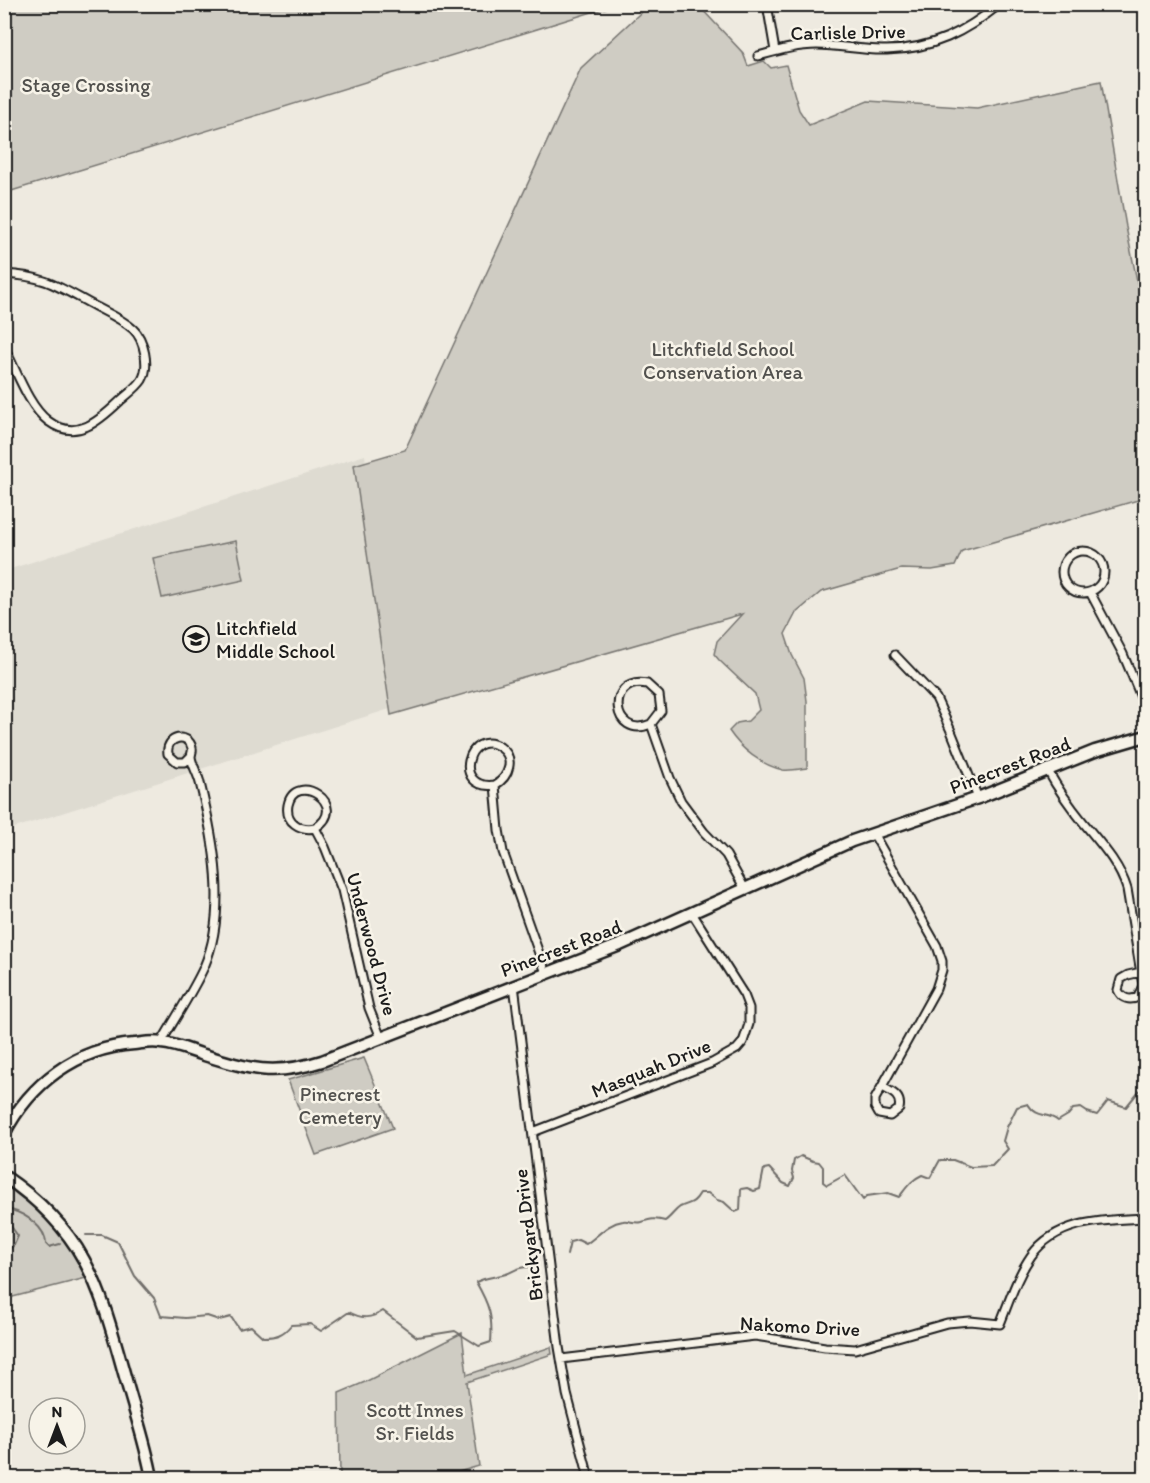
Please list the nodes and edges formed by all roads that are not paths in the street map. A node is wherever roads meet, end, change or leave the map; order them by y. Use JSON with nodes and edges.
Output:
{"nodes":[{"id":1,"x":767,"y":4,"type":"edge"},
{"id":2,"x":1000,"y":4,"type":"edge"},
{"id":3,"x":775,"y":51,"type":"junction"},
{"id":4,"x":758,"y":56,"type":"dead end"},
{"id":5,"x":4,"y":274,"type":"edge"},
{"id":6,"x":4,"y":347,"type":"edge"},
{"id":7,"x":1090,"y":592,"type":"junction"},
{"id":8,"x":895,"y":655,"type":"dead end"},
{"id":9,"x":1146,"y":709,"type":"edge"},
{"id":10,"x":651,"y":724,"type":"junction"},
{"id":11,"x":1146,"y":736,"type":"edge"},
{"id":12,"x":191,"y":756,"type":"dead end"},
{"id":13,"x":1048,"y":771,"type":"junction"},
{"id":14,"x":495,"y":784,"type":"junction"},
{"id":15,"x":978,"y":798,"type":"junction"},
{"id":16,"x":315,"y":828,"type":"junction"},
{"id":17,"x":873,"y":833,"type":"junction"},
{"id":18,"x":745,"y":889,"type":"junction"},
{"id":19,"x":692,"y":914,"type":"junction"},
{"id":20,"x":1141,"y":972,"type":"dead end"},
{"id":21,"x":546,"y":973,"type":"junction"},
{"id":22,"x":514,"y":985,"type":"junction"},
{"id":23,"x":381,"y":1038,"type":"junction"},
{"id":24,"x":161,"y":1042,"type":"junction"},
{"id":25,"x":882,"y":1087,"type":"junction"},
{"id":26,"x":533,"y":1132,"type":"junction"},
{"id":27,"x":4,"y":1134,"type":"edge"},
{"id":28,"x":4,"y":1176,"type":"edge"},
{"id":29,"x":1146,"y":1218,"type":"edge"},
{"id":30,"x":561,"y":1359,"type":"junction"},
{"id":31,"x":152,"y":1479,"type":"edge"},
{"id":32,"x":589,"y":1479,"type":"edge"}],
"edges":[{"from":1,"to":3,"type":"street"},
{"from":2,"to":3,"type":"street","name":"Carlisle Drive"},
{"from":3,"to":4,"type":"street","name":"Carlisle Drive"},
{"from":5,"to":6,"type":"street"},
{"from":7,"to":7,"type":"street"},
{"from":7,"to":9,"type":"street"},
{"from":8,"to":15,"type":"street"},
{"from":10,"to":10,"type":"street"},
{"from":10,"to":18,"type":"street"},
{"from":11,"to":13,"type":"street","name":"Pinecrest Road"},
{"from":12,"to":24,"type":"street"},
{"from":13,"to":15,"type":"street","name":"Pinecrest Road"},
{"from":13,"to":20,"type":"street"},
{"from":14,"to":14,"type":"street"},
{"from":14,"to":21,"type":"street"},
{"from":15,"to":17,"type":"street","name":"Pinecrest Road"},
{"from":16,"to":16,"type":"street"},
{"from":16,"to":23,"type":"street","name":"Underwood Drive"},
{"from":17,"to":18,"type":"street","name":"Pinecrest Road"},
{"from":17,"to":25,"type":"street"},
{"from":18,"to":19,"type":"street","name":"Pinecrest Road"},
{"from":19,"to":21,"type":"street","name":"Pinecrest Road"},
{"from":19,"to":26,"type":"street","name":"Masquah Drive"},
{"from":21,"to":22,"type":"street","name":"Pinecrest Road"},
{"from":22,"to":23,"type":"street","name":"Pinecrest Road"},
{"from":22,"to":26,"type":"street","name":"Brickyard Drive"},
{"from":23,"to":24,"type":"street","name":"Pinecrest Road"},
{"from":24,"to":27,"type":"street","name":"Pinecrest Road"},
{"from":25,"to":25,"type":"street"},
{"from":26,"to":30,"type":"street","name":"Brickyard Drive"},
{"from":28,"to":31,"type":"street"},
{"from":29,"to":30,"type":"street","name":"Nakomo Drive"},
{"from":30,"to":32,"type":"street","name":"Brickyard Drive"}]}
